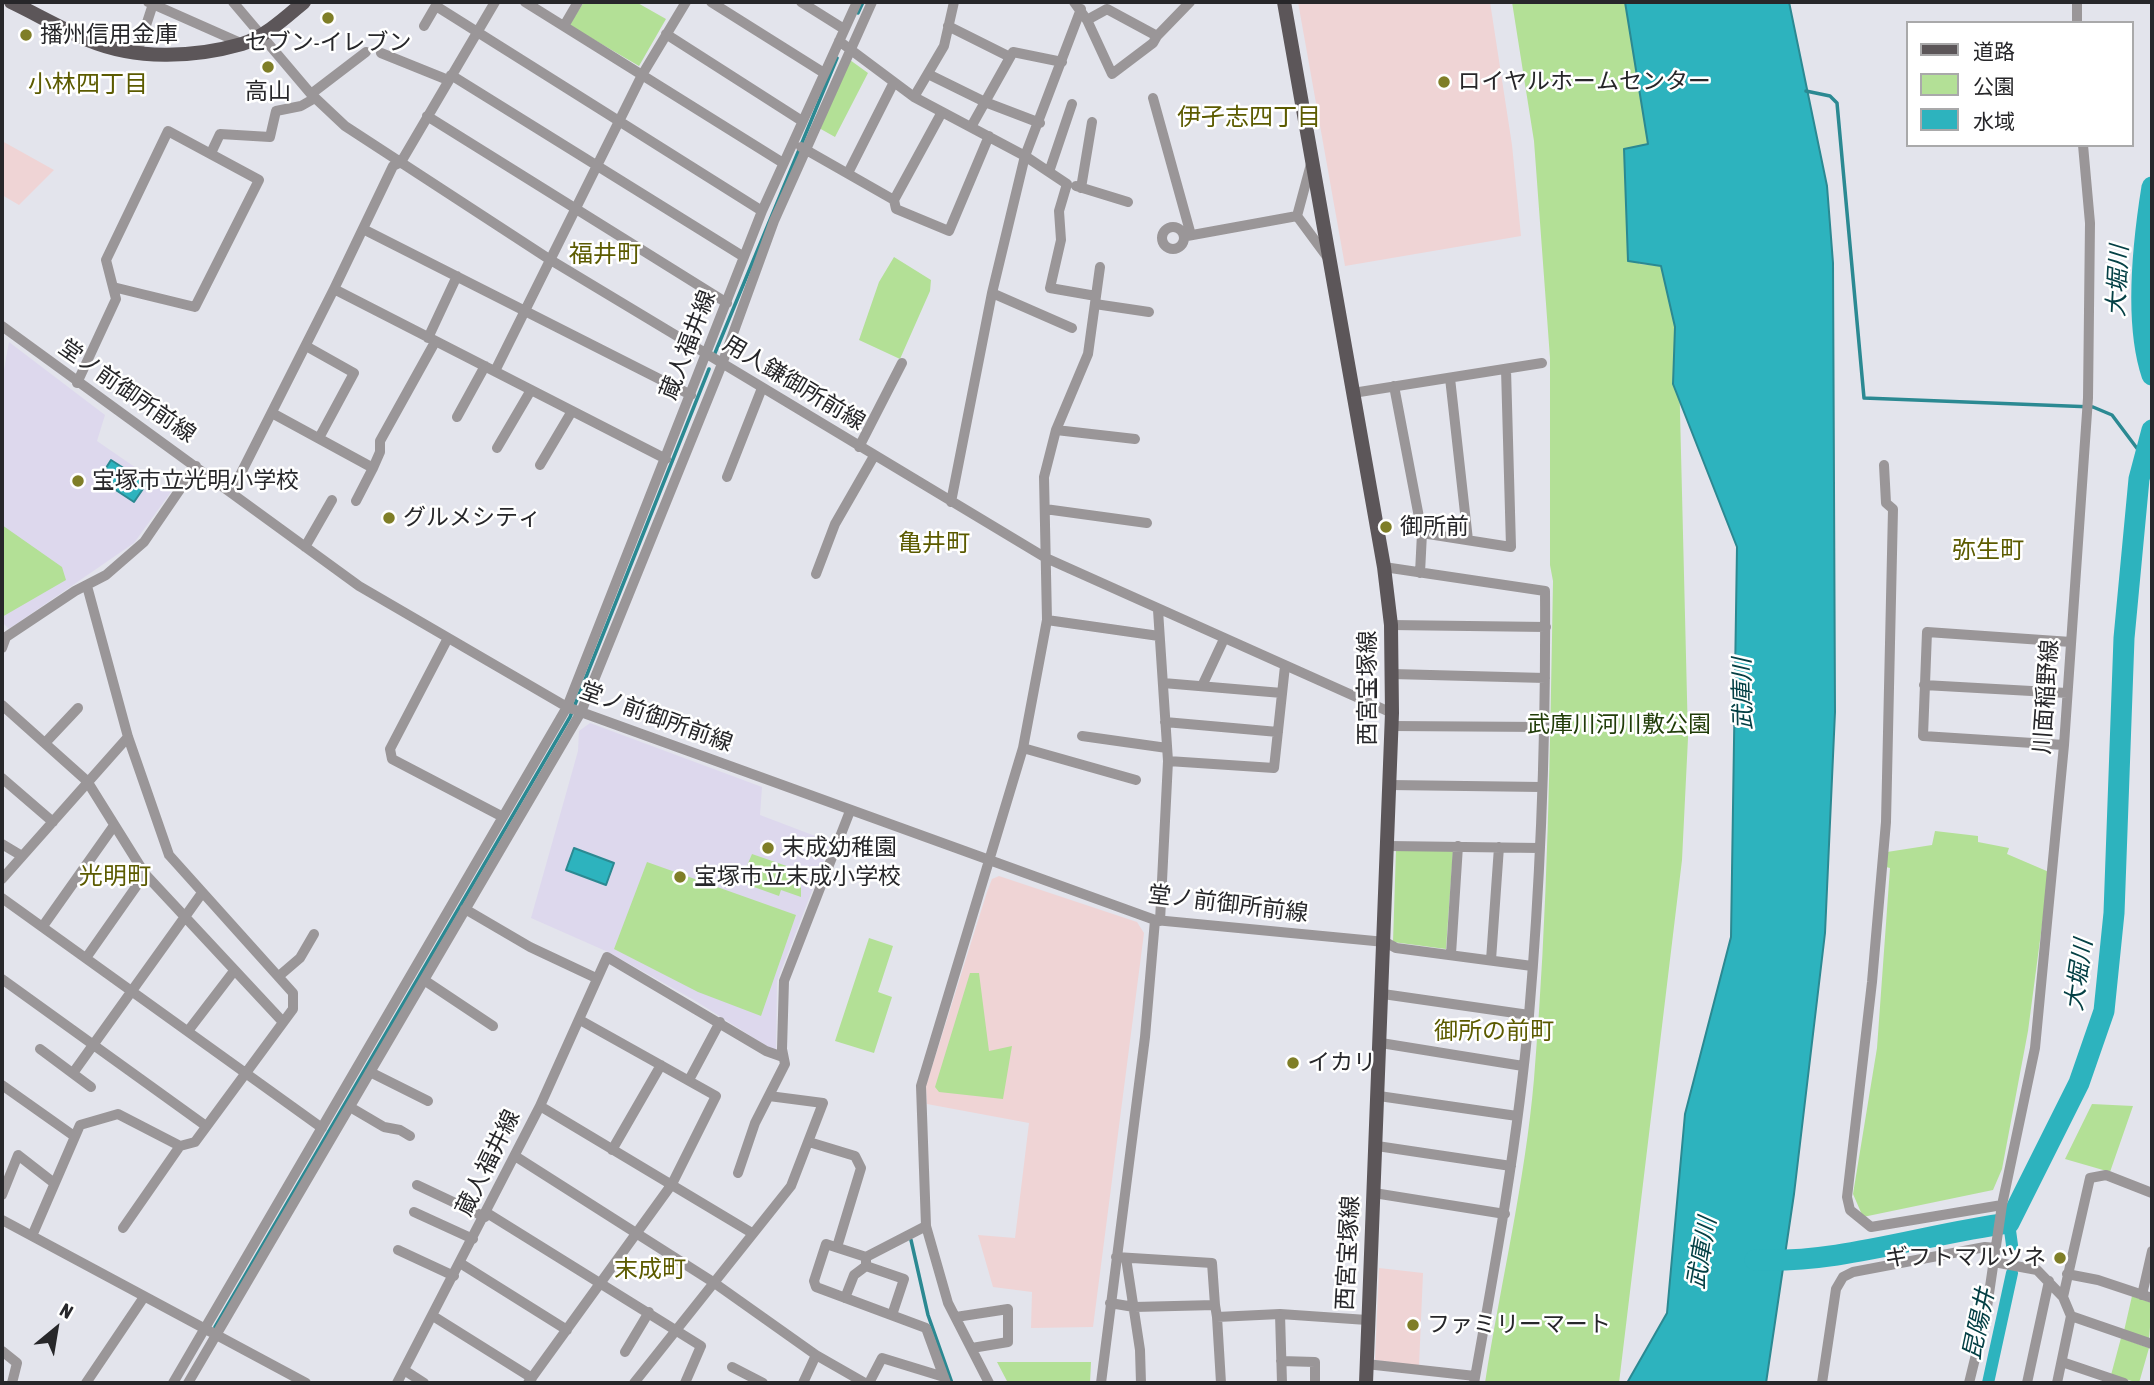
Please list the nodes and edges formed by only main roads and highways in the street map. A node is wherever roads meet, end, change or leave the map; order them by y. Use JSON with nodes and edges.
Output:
{"nodes":[{"id":1,"x":11,"y":2,"type":"edge"},
{"id":2,"x":304,"y":2,"type":"edge"},
{"id":3,"x":1284,"y":2,"type":"edge"},
{"id":4,"x":1366,"y":1383,"type":"edge"}],
"edges":[{"from":1,"to":2,"type":"main road"},
{"from":3,"to":4,"type":"main road","name":"西宮宝塚線"}]}
